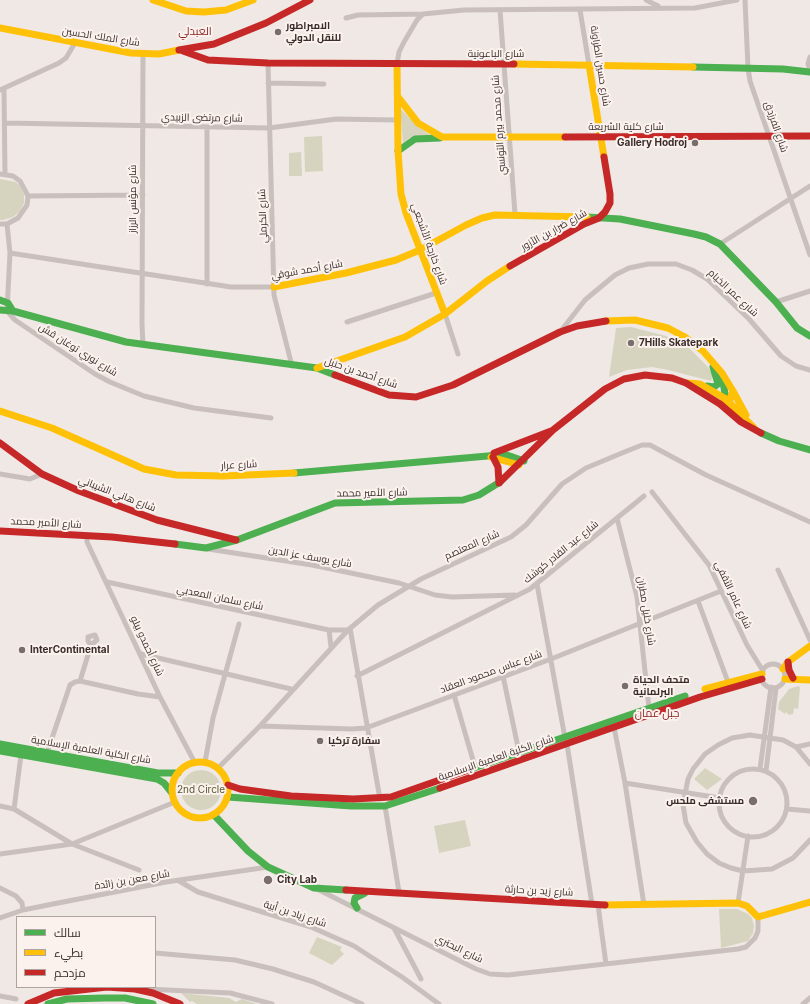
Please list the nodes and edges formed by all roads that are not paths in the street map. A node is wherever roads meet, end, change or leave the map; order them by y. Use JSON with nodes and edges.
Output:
{"nodes":[{"id":1,"x":153,"y":0,"type":"edge"},
{"id":2,"x":253,"y":0,"type":"edge"},
{"id":3,"x":299,"y":0,"type":"edge"},
{"id":4,"x":310,"y":0,"type":"edge"},
{"id":5,"x":646,"y":0,"type":"edge"},
{"id":6,"x":737,"y":0,"type":"edge"},
{"id":7,"x":745,"y":0,"type":"edge"},
{"id":8,"x":662,"y":7,"type":"junction"},
{"id":9,"x":295,"y":8,"type":"junction"},
{"id":10,"x":500,"y":10,"type":"junction"},
{"id":11,"x":580,"y":10,"type":"junction"},
{"id":12,"x":423,"y":14,"type":"junction"},
{"id":13,"x":346,"y":18,"type":"dead end"},
{"id":14,"x":0,"y":28,"type":"edge"},
{"id":15,"x":75,"y":44,"type":"junction"},
{"id":16,"x":183,"y":51,"type":"junction"},
{"id":17,"x":143,"y":54,"type":"junction"},
{"id":18,"x":810,"y":57,"type":"edge"},
{"id":19,"x":268,"y":63,"type":"junction"},
{"id":20,"x":398,"y":64,"type":"junction"},
{"id":21,"x":504,"y":64,"type":"junction"},
{"id":22,"x":589,"y":65,"type":"junction"},
{"id":23,"x":748,"y":68,"type":"junction"},
{"id":24,"x":810,"y":71,"type":"edge"},
{"id":25,"x":268,"y":83,"type":"junction"},
{"id":26,"x":324,"y":84,"type":"dead end"},
{"id":27,"x":2,"y":90,"type":"edge"},
{"id":28,"x":398,"y":97,"type":"junction"},
{"id":29,"x":397,"y":120,"type":"junction"},
{"id":30,"x":5,"y":123,"type":"junction"},
{"id":31,"x":142,"y":127,"type":"junction"},
{"id":32,"x":207,"y":128,"type":"junction"},
{"id":33,"x":269,"y":128,"type":"junction"},
{"id":34,"x":770,"y":136,"type":"junction"},
{"id":35,"x":810,"y":136,"type":"edge"},
{"id":36,"x":509,"y":137,"type":"junction"},
{"id":37,"x":601,"y":137,"type":"junction"},
{"id":38,"x":442,"y":138,"type":"junction"},
{"id":39,"x":398,"y":151,"type":"junction"},
{"id":40,"x":3,"y":174,"type":"edge"},
{"id":41,"x":810,"y":186,"type":"edge"},
{"id":42,"x":143,"y":195,"type":"junction"},
{"id":43,"x":28,"y":196,"type":"junction"},
{"id":44,"x":790,"y":198,"type":"junction"},
{"id":45,"x":515,"y":214,"type":"junction"},
{"id":46,"x":576,"y":216,"type":"junction"},
{"id":47,"x":599,"y":218,"type":"junction"},
{"id":48,"x":0,"y":224,"type":"edge"},
{"id":49,"x":6,"y":224,"type":"junction"},
{"id":50,"x":578,"y":228,"type":"junction"},
{"id":51,"x":720,"y":244,"type":"junction"},
{"id":52,"x":420,"y":250,"type":"junction"},
{"id":53,"x":10,"y":253,"type":"junction"},
{"id":54,"x":810,"y":255,"type":"edge"},
{"id":55,"x":142,"y":272,"type":"junction"},
{"id":56,"x":207,"y":284,"type":"junction"},
{"id":57,"x":274,"y":287,"type":"junction"},
{"id":58,"x":810,"y":292,"type":"edge"},
{"id":59,"x":436,"y":293,"type":"junction"},
{"id":60,"x":0,"y":300,"type":"edge"},
{"id":61,"x":776,"y":302,"type":"junction"},
{"id":62,"x":7,"y":309,"type":"edge"},
{"id":63,"x":444,"y":314,"type":"junction"},
{"id":64,"x":347,"y":322,"type":"dead end"},
{"id":65,"x":560,"y":332,"type":"junction"},
{"id":66,"x":810,"y":336,"type":"edge"},
{"id":67,"x":143,"y":345,"type":"junction"},
{"id":68,"x":458,"y":354,"type":"dead end"},
{"id":69,"x":709,"y":358,"type":"junction"},
{"id":70,"x":292,"y":366,"type":"junction"},
{"id":71,"x":316,"y":368,"type":"junction"},
{"id":72,"x":810,"y":370,"type":"edge"},
{"id":73,"x":722,"y":373,"type":"junction"},
{"id":74,"x":686,"y":383,"type":"junction"},
{"id":75,"x":700,"y":384,"type":"junction"},
{"id":76,"x":733,"y":391,"type":"junction"},
{"id":77,"x":726,"y":402,"type":"junction"},
{"id":78,"x":0,"y":411,"type":"edge"},
{"id":79,"x":271,"y":418,"type":"dead end"},
{"id":80,"x":748,"y":420,"type":"junction"},
{"id":81,"x":553,"y":430,"type":"junction"},
{"id":82,"x":755,"y":430,"type":"junction"},
{"id":83,"x":0,"y":443,"type":"edge"},
{"id":84,"x":810,"y":450,"type":"edge"},
{"id":85,"x":491,"y":456,"type":"junction"},
{"id":86,"x":521,"y":463,"type":"junction"},
{"id":87,"x":0,"y":474,"type":"edge"},
{"id":88,"x":42,"y":474,"type":"junction"},
{"id":89,"x":499,"y":484,"type":"junction"},
{"id":90,"x":652,"y":492,"type":"dead end"},
{"id":91,"x":644,"y":496,"type":"dead end"},
{"id":92,"x":617,"y":518,"type":"junction"},
{"id":93,"x":810,"y":522,"type":"edge"},
{"id":94,"x":0,"y":531,"type":"edge"},
{"id":95,"x":87,"y":535,"type":"junction"},
{"id":96,"x":237,"y":540,"type":"junction"},
{"id":97,"x":206,"y":548,"type":"junction"},
{"id":98,"x":778,"y":570,"type":"dead end"},
{"id":99,"x":107,"y":582,"type":"junction"},
{"id":100,"x":537,"y":584,"type":"junction"},
{"id":101,"x":410,"y":586,"type":"junction"},
{"id":102,"x":722,"y":591,"type":"junction"},
{"id":103,"x":520,"y":595,"type":"junction"},
{"id":104,"x":698,"y":601,"type":"junction"},
{"id":105,"x":640,"y":623,"type":"junction"},
{"id":106,"x":239,"y":624,"type":"dead end"},
{"id":107,"x":349,"y":629,"type":"junction"},
{"id":108,"x":328,"y":630,"type":"junction"},
{"id":109,"x":810,"y":640,"type":"edge"},
{"id":110,"x":91,"y":645,"type":"dead end"},
{"id":111,"x":810,"y":646,"type":"edge"},
{"id":112,"x":331,"y":647,"type":"junction"},
{"id":113,"x":141,"y":654,"type":"junction"},
{"id":114,"x":551,"y":659,"type":"junction"},
{"id":115,"x":788,"y":662,"type":"junction"},
{"id":116,"x":783,"y":669,"type":"junction"},
{"id":117,"x":225,"y":673,"type":"junction"},
{"id":118,"x":762,"y":675,"type":"junction"},
{"id":119,"x":357,"y":676,"type":"junction"},
{"id":120,"x":503,"y":676,"type":"junction"},
{"id":121,"x":793,"y":678,"type":"junction"},
{"id":122,"x":785,"y":679,"type":"junction"},
{"id":123,"x":810,"y":680,"type":"edge"},
{"id":124,"x":80,"y":681,"type":"junction"},
{"id":125,"x":728,"y":682,"type":"junction"},
{"id":126,"x":774,"y":688,"type":"junction"},
{"id":127,"x":291,"y":689,"type":"junction"},
{"id":128,"x":454,"y":695,"type":"junction"},
{"id":129,"x":160,"y":696,"type":"junction"},
{"id":130,"x":649,"y":708,"type":"junction"},
{"id":131,"x":260,"y":726,"type":"junction"},
{"id":132,"x":614,"y":727,"type":"junction"},
{"id":133,"x":366,"y":728,"type":"junction"},
{"id":134,"x":764,"y":736,"type":"junction"},
{"id":135,"x":771,"y":738,"type":"junction"},
{"id":136,"x":566,"y":741,"type":"junction"},
{"id":137,"x":0,"y":744,"type":"edge"},
{"id":138,"x":810,"y":744,"type":"edge"},
{"id":139,"x":796,"y":747,"type":"junction"},
{"id":140,"x":0,"y":751,"type":"edge"},
{"id":141,"x":520,"y":752,"type":"junction"},
{"id":142,"x":47,"y":753,"type":"junction"},
{"id":143,"x":21,"y":755,"type":"junction"},
{"id":144,"x":205,"y":762,"type":"junction"},
{"id":145,"x":194,"y":763,"type":"junction"},
{"id":146,"x":810,"y":764,"type":"edge"},
{"id":147,"x":475,"y":767,"type":"junction"},
{"id":148,"x":218,"y":768,"type":"junction"},
{"id":149,"x":760,"y":769,"type":"junction"},
{"id":150,"x":766,"y":771,"type":"junction"},
{"id":151,"x":178,"y":773,"type":"junction"},
{"id":152,"x":625,"y":783,"type":"junction"},
{"id":153,"x":228,"y":785,"type":"junction"},
{"id":154,"x":684,"y":792,"type":"junction"},
{"id":155,"x":172,"y":793,"type":"junction"},
{"id":156,"x":228,"y":797,"type":"junction"},
{"id":157,"x":720,"y":798,"type":"junction"},
{"id":158,"x":380,"y":799,"type":"junction"},
{"id":159,"x":175,"y":802,"type":"junction"},
{"id":160,"x":0,"y":806,"type":"edge"},
{"id":161,"x":385,"y":806,"type":"junction"},
{"id":162,"x":787,"y":808,"type":"junction"},
{"id":163,"x":14,"y":809,"type":"junction"},
{"id":164,"x":810,"y":811,"type":"edge"},
{"id":165,"x":214,"y":814,"type":"junction"},
{"id":166,"x":748,"y":836,"type":"junction"},
{"id":167,"x":810,"y":840,"type":"edge"},
{"id":168,"x":72,"y":844,"type":"junction"},
{"id":169,"x":0,"y":854,"type":"edge"},
{"id":170,"x":268,"y":867,"type":"junction"},
{"id":171,"x":139,"y":870,"type":"dead end"},
{"id":172,"x":743,"y":871,"type":"junction"},
{"id":173,"x":179,"y":881,"type":"junction"},
{"id":174,"x":0,"y":888,"type":"edge"},
{"id":175,"x":314,"y":888,"type":"junction"},
{"id":176,"x":369,"y":892,"type":"junction"},
{"id":177,"x":399,"y":892,"type":"junction"},
{"id":178,"x":810,"y":902,"type":"edge"},
{"id":179,"x":738,"y":903,"type":"junction"},
{"id":180,"x":595,"y":905,"type":"junction"},
{"id":181,"x":644,"y":906,"type":"junction"},
{"id":182,"x":357,"y":908,"type":"junction"},
{"id":183,"x":23,"y":910,"type":"junction"},
{"id":184,"x":758,"y":917,"type":"junction"},
{"id":185,"x":0,"y":918,"type":"edge"},
{"id":186,"x":394,"y":928,"type":"junction"},
{"id":187,"x":156,"y":953,"type":"edge"},
{"id":188,"x":606,"y":964,"type":"junction"},
{"id":189,"x":421,"y":979,"type":"dead end"},
{"id":190,"x":89,"y":988,"type":"edge"},
{"id":191,"x":121,"y":988,"type":"edge"},
{"id":192,"x":135,"y":989,"type":"junction"},
{"id":193,"x":54,"y":990,"type":"edge"},
{"id":194,"x":0,"y":996,"type":"edge"},
{"id":195,"x":810,"y":998,"type":"edge"},
{"id":196,"x":16,"y":999,"type":"dead end"},
{"id":197,"x":28,"y":1004,"type":"edge"},
{"id":198,"x":48,"y":1004,"type":"edge"},
{"id":199,"x":153,"y":1004,"type":"edge"},
{"id":200,"x":180,"y":1004,"type":"edge"},
{"id":201,"x":272,"y":1004,"type":"edge"},
{"id":202,"x":362,"y":1004,"type":"edge"},
{"id":203,"x":439,"y":1004,"type":"edge"},
{"id":204,"x":804,"y":1004,"type":"edge"}],
"edges":[{"from":1,"to":2,"type":"street"},
{"from":3,"to":9,"type":"street"},
{"from":4,"to":9,"type":"street","name":"شارع الملك الحسين"},
{"from":5,"to":8,"type":"street"},
{"from":6,"to":8,"type":"street"},
{"from":7,"to":23,"type":"street","name":"شارع الفرزدق"},
{"from":8,"to":11,"type":"street"},
{"from":9,"to":16,"type":"street","name":"شارع الملك الحسين"},
{"from":10,"to":11,"type":"street"},
{"from":10,"to":12,"type":"street"},
{"from":10,"to":21,"type":"street","name":"شارع محمد بيرم التونسي"},
{"from":11,"to":22,"type":"street","name":"شارع حسين الطراونة"},
{"from":12,"to":13,"type":"street"},
{"from":12,"to":20,"type":"street"},
{"from":14,"to":15,"type":"street","name":"شارع الملك الحسين"},
{"from":15,"to":17,"type":"street","name":"شارع الملك الحسين"},
{"from":15,"to":27,"type":"street"},
{"from":16,"to":17,"type":"street","name":"شارع الملك الحسين"},
{"from":16,"to":19,"type":"street","name":"شارع الباعونية"},
{"from":17,"to":31,"type":"street","name":"شارع مؤنس الرزاز"},
{"from":18,"to":24,"type":"street"},
{"from":19,"to":20,"type":"street","name":"شارع الباعونية"},
{"from":19,"to":25,"type":"street","name":"شارع الكرملي"},
{"from":20,"to":21,"type":"street","name":"شارع الباعونية"},
{"from":20,"to":28,"type":"street","name":"شارع خارجة الأشجعي"},
{"from":21,"to":22,"type":"street","name":"شارع الباعونية"},
{"from":21,"to":36,"type":"street","name":"شارع محمد بيرم التونسي"},
{"from":22,"to":23,"type":"street","name":"شارع الباعونية"},
{"from":22,"to":37,"type":"street","name":"شارع حسين الطراونة"},
{"from":23,"to":24,"type":"street","name":"شارع الباعونية"},
{"from":23,"to":34,"type":"street","name":"شارع الفرزدق"},
{"from":25,"to":26,"type":"street"},
{"from":25,"to":33,"type":"street","name":"شارع الكرملي"},
{"from":27,"to":30,"type":"street"},
{"from":28,"to":29,"type":"street","name":"شارع خارجة الأشجعي"},
{"from":28,"to":38,"type":"street"},
{"from":29,"to":33,"type":"street","name":"شارع مرتضى الزبيدي"},
{"from":29,"to":39,"type":"street","name":"شارع خارجة الأشجعي"},
{"from":30,"to":31,"type":"street","name":"شارع مرتضى الزبيدي"},
{"from":30,"to":40,"type":"street"},
{"from":31,"to":32,"type":"street","name":"شارع مرتضى الزبيدي"},
{"from":31,"to":42,"type":"street","name":"شارع مؤنس الرزاز"},
{"from":32,"to":33,"type":"street","name":"شارع مرتضى الزبيدي"},
{"from":32,"to":56,"type":"street"},
{"from":33,"to":57,"type":"street","name":"شارع الكرملي"},
{"from":34,"to":35,"type":"street","name":"شارع كلية الشريعة"},
{"from":34,"to":37,"type":"street","name":"شارع كلية الشريعة"},
{"from":34,"to":44,"type":"street","name":"شارع الفرزدق"},
{"from":36,"to":37,"type":"street","name":"شارع كلية الشريعة"},
{"from":36,"to":38,"type":"street","name":"شارع كلية الشريعة"},
{"from":36,"to":45,"type":"street","name":"شارع محمد بيرم التونسي"},
{"from":37,"to":47,"type":"street","name":"شارع حسين الطراونة"},
{"from":38,"to":39,"type":"street","name":"شارع كلية الشريعة"},
{"from":39,"to":52,"type":"street","name":"شارع خارجة الأشجعي"},
{"from":40,"to":43,"type":"street"},
{"from":41,"to":44,"type":"street"},
{"from":42,"to":43,"type":"street"},
{"from":42,"to":55,"type":"street","name":"شارع مؤنس الرزاز"},
{"from":43,"to":49,"type":"street"},
{"from":44,"to":51,"type":"street"},
{"from":44,"to":54,"type":"street","name":"شارع الفرزدق"},
{"from":45,"to":46,"type":"street","name":"شارع أحمد شوقي"},
{"from":45,"to":52,"type":"street","name":"شارع أحمد شوقي"},
{"from":46,"to":47,"type":"street","name":"شارع أحمد شوقي"},
{"from":46,"to":50,"type":"street"},
{"from":47,"to":50,"type":"street","name":"شارع ضرار بن الأزور"},
{"from":47,"to":51,"type":"street","name":"شارع ضرار بن الأزور"},
{"from":48,"to":49,"type":"street"},
{"from":49,"to":53,"type":"street"},
{"from":50,"to":63,"type":"street","name":"شارع ضرار بن الأزور"},
{"from":51,"to":61,"type":"street","name":"شارع ضرار بن الأزور"},
{"from":52,"to":57,"type":"street","name":"شارع أحمد شوقي"},
{"from":52,"to":59,"type":"street","name":"شارع خارجة الأشجعي"},
{"from":53,"to":55,"type":"street","name":"شارع أحمد شوقي"},
{"from":53,"to":62,"type":"street"},
{"from":55,"to":56,"type":"street","name":"شارع أحمد شوقي"},
{"from":55,"to":67,"type":"street","name":"شارع مؤنس الرزاز"},
{"from":56,"to":57,"type":"street","name":"شارع أحمد شوقي"},
{"from":57,"to":70,"type":"street","name":"شارع الكرملي"},
{"from":58,"to":61,"type":"street"},
{"from":59,"to":63,"type":"street","name":"شارع خارجة الأشجعي"},
{"from":59,"to":64,"type":"street"},
{"from":60,"to":62,"type":"street","name":"شارع أحمد بن حنبل"},
{"from":61,"to":66,"type":"street","name":"شارع ضرار بن الأزور"},
{"from":62,"to":67,"type":"street","name":"شارع أحمد بن حنبل"},
{"from":62,"to":79,"type":"street","name":"شارع نوري توغان قش"},
{"from":63,"to":68,"type":"street","name":"شارع خارجة الأشجعي"},
{"from":63,"to":71,"type":"street","name":"شارع ضرار بن الأزور"},
{"from":65,"to":69,"type":"street","name":"شارع أحمد بن حنبل"},
{"from":65,"to":71,"type":"street","name":"شارع أحمد بن حنبل"},
{"from":65,"to":72,"type":"street","name":"شارع عمر الخيام"},
{"from":67,"to":70,"type":"street","name":"شارع أحمد بن حنبل"},
{"from":69,"to":73,"type":"street","name":"شارع أحمد بن حنبل"},
{"from":69,"to":75,"type":"street"},
{"from":70,"to":71,"type":"street","name":"شارع أحمد بن حنبل"},
{"from":73,"to":76,"type":"street","name":"شارع أحمد بن حنبل"},
{"from":73,"to":77,"type":"street"},
{"from":74,"to":75,"type":"street","name":"شارع الأمير محمد"},
{"from":74,"to":77,"type":"street","name":"شارع الأمير محمد"},
{"from":74,"to":81,"type":"street","name":"شارع الأمير محمد"},
{"from":75,"to":77,"type":"street","name":"شارع الأمير محمد"},
{"from":76,"to":77,"type":"street"},
{"from":76,"to":80,"type":"street","name":"شارع أحمد بن حنبل"},
{"from":77,"to":80,"type":"street","name":"شارع الأمير محمد"},
{"from":77,"to":82,"type":"street","name":"شارع الأمير محمد"},
{"from":78,"to":85,"type":"street","name":"شارع عرار"},
{"from":80,"to":82,"type":"street","name":"شارع الأمير محمد"},
{"from":81,"to":85,"type":"street"},
{"from":81,"to":86,"type":"street","name":"شارع الأمير محمد"},
{"from":82,"to":84,"type":"street","name":"شارع الأمير محمد"},
{"from":83,"to":88,"type":"street","name":"شارع هاني الشيباني"},
{"from":85,"to":86,"type":"street","name":"شارع عرار"},
{"from":85,"to":89,"type":"street"},
{"from":86,"to":89,"type":"street","name":"شارع الأمير محمد"},
{"from":87,"to":88,"type":"street"},
{"from":88,"to":96,"type":"street","name":"شارع هاني الشيباني"},
{"from":89,"to":96,"type":"street","name":"شارع الأمير محمد"},
{"from":90,"to":102,"type":"street","name":"شارع عامر الثقفي"},
{"from":91,"to":92,"type":"street","name":"شارع عبد القادر كوشك"},
{"from":92,"to":100,"type":"street","name":"شارع عبد القادر كوشك"},
{"from":92,"to":105,"type":"street","name":"شارع خليل مطران"},
{"from":93,"to":101,"type":"street","name":"شارع المعتصم"},
{"from":94,"to":95,"type":"street","name":"شارع الأمير محمد"},
{"from":95,"to":97,"type":"street","name":"شارع الأمير محمد"},
{"from":95,"to":99,"type":"street","name":"شارع أحمدو بيلو"},
{"from":96,"to":97,"type":"street","name":"شارع الأمير محمد"},
{"from":97,"to":101,"type":"street","name":"شارع يوسف عز الدين"},
{"from":98,"to":109,"type":"street"},
{"from":99,"to":108,"type":"street","name":"شارع سلمان المعدبي"},
{"from":99,"to":113,"type":"street","name":"شارع أحمدو بيلو"},
{"from":100,"to":103,"type":"street","name":"شارع عبد القادر كوشك"},
{"from":100,"to":114,"type":"street"},
{"from":101,"to":103,"type":"street","name":"شارع عبد القادر كوشك"},
{"from":101,"to":107,"type":"street","name":"شارع المعتصم"},
{"from":102,"to":104,"type":"street","name":"شارع عباس محمود العقاد"},
{"from":102,"to":118,"type":"street","name":"شارع عامر الثقفي"},
{"from":103,"to":119,"type":"street"},
{"from":104,"to":105,"type":"street","name":"شارع عباس محمود العقاد"},
{"from":104,"to":125,"type":"street"},
{"from":105,"to":114,"type":"street","name":"شارع عباس محمود العقاد"},
{"from":105,"to":130,"type":"street","name":"شارع خليل مطران"},
{"from":106,"to":117,"type":"street"},
{"from":107,"to":108,"type":"street","name":"شارع سلمان المعدبي"},
{"from":107,"to":112,"type":"street","name":"شارع المعتصم"},
{"from":107,"to":119,"type":"street"},
{"from":108,"to":112,"type":"street"},
{"from":110,"to":124,"type":"street"},
{"from":111,"to":115,"type":"street"},
{"from":112,"to":127,"type":"street","name":"شارع المعتصم"},
{"from":113,"to":117,"type":"street"},
{"from":113,"to":129,"type":"street","name":"شارع أحمدو بيلو"},
{"from":114,"to":120,"type":"street","name":"شارع عباس محمود العقاد"},
{"from":114,"to":136,"type":"street"},
{"from":115,"to":116,"type":"street"},
{"from":115,"to":121,"type":"street"},
{"from":116,"to":118,"type":"street"},
{"from":116,"to":122,"type":"street"},
{"from":117,"to":127,"type":"street"},
{"from":117,"to":144,"type":"street"},
{"from":118,"to":125,"type":"street","name":"شارع الكلية العلمية الإسلامية"},
{"from":118,"to":126,"type":"street"},
{"from":118,"to":132,"type":"street","name":"شارع الكلية العلمية الإسلامية"},
{"from":119,"to":133,"type":"street"},
{"from":120,"to":128,"type":"street","name":"شارع عباس محمود العقاد"},
{"from":120,"to":141,"type":"street"},
{"from":121,"to":122,"type":"street"},
{"from":121,"to":123,"type":"street"},
{"from":122,"to":126,"type":"street"},
{"from":124,"to":129,"type":"street"},
{"from":124,"to":142,"type":"street"},
{"from":125,"to":130,"type":"street","name":"شارع الكلية العلمية الإسلامية"},
{"from":126,"to":134,"type":"street"},
{"from":126,"to":135,"type":"street"},
{"from":127,"to":131,"type":"street","name":"شارع المعتصم"},
{"from":128,"to":133,"type":"street","name":"شارع عباس محمود العقاد"},
{"from":128,"to":147,"type":"street"},
{"from":129,"to":145,"type":"street","name":"شارع أحمدو بيلو"},
{"from":130,"to":136,"type":"street","name":"شارع الكلية العلمية الإسلامية"},
{"from":131,"to":133,"type":"street","name":"شارع عباس محمود العقاد"},
{"from":131,"to":148,"type":"street","name":"شارع المعتصم"},
{"from":132,"to":136,"type":"street","name":"شارع الكلية العلمية الإسلامية"},
{"from":132,"to":152,"type":"street"},
{"from":133,"to":158,"type":"street"},
{"from":134,"to":135,"type":"street"},
{"from":134,"to":149,"type":"street"},
{"from":134,"to":154,"type":"street"},
{"from":135,"to":139,"type":"street"},
{"from":135,"to":150,"type":"street"},
{"from":136,"to":141,"type":"street","name":"شارع الكلية العلمية الإسلامية"},
{"from":136,"to":161,"type":"street","name":"شارع الكلية العلمية الإسلامية"},
{"from":136,"to":180,"type":"street"},
{"from":137,"to":142,"type":"street","name":"شارع الكلية العلمية الإسلامية"},
{"from":138,"to":139,"type":"street"},
{"from":139,"to":146,"type":"street"},
{"from":140,"to":143,"type":"street","name":"شارع الكلية العلمية الإسلامية"},
{"from":141,"to":147,"type":"street","name":"شارع الكلية العلمية الإسلامية"},
{"from":142,"to":151,"type":"street","name":"شارع الكلية العلمية الإسلامية"},
{"from":143,"to":155,"type":"street","name":"شارع الكلية العلمية الإسلامية"},
{"from":143,"to":163,"type":"street"},
{"from":144,"to":145,"type":"street"},
{"from":144,"to":148,"type":"street"},
{"from":145,"to":151,"type":"street"},
{"from":147,"to":158,"type":"street","name":"شارع الكلية العلمية الإسلامية"},
{"from":148,"to":153,"type":"street"},
{"from":149,"to":150,"type":"street"},
{"from":149,"to":157,"type":"street"},
{"from":150,"to":162,"type":"street"},
{"from":151,"to":155,"type":"street"},
{"from":152,"to":154,"type":"street"},
{"from":152,"to":181,"type":"street"},
{"from":153,"to":156,"type":"street"},
{"from":153,"to":158,"type":"street","name":"شارع الكلية العلمية الإسلامية"},
{"from":154,"to":157,"type":"street"},
{"from":154,"to":172,"type":"street"},
{"from":155,"to":159,"type":"street"},
{"from":156,"to":161,"type":"street","name":"شارع الكلية العلمية الإسلامية"},
{"from":156,"to":165,"type":"street"},
{"from":157,"to":166,"type":"street"},
{"from":159,"to":165,"type":"street"},
{"from":159,"to":168,"type":"street"},
{"from":160,"to":163,"type":"street"},
{"from":161,"to":177,"type":"street"},
{"from":162,"to":164,"type":"street"},
{"from":162,"to":166,"type":"street"},
{"from":163,"to":168,"type":"street"},
{"from":165,"to":170,"type":"street","name":"شارع البحتري"},
{"from":166,"to":172,"type":"street"},
{"from":167,"to":172,"type":"street"},
{"from":168,"to":169,"type":"street"},
{"from":168,"to":171,"type":"street"},
{"from":170,"to":173,"type":"street","name":"شارع معن بن زائدة"},
{"from":170,"to":175,"type":"street","name":"شارع البحتري"},
{"from":172,"to":179,"type":"street"},
{"from":173,"to":183,"type":"street","name":"شارع معن بن زائدة"},
{"from":173,"to":203,"type":"street","name":"شارع زياد بن أبية"},
{"from":174,"to":183,"type":"street"},
{"from":175,"to":176,"type":"street","name":"شارع زيد بن حارثة"},
{"from":175,"to":182,"type":"street","name":"شارع البحتري"},
{"from":176,"to":177,"type":"street","name":"شارع زيد بن حارثة"},
{"from":176,"to":182,"type":"street"},
{"from":177,"to":180,"type":"street","name":"شارع زيد بن حارثة"},
{"from":178,"to":184,"type":"street"},
{"from":179,"to":181,"type":"street","name":"شارع زيد بن حارثة"},
{"from":179,"to":184,"type":"street"},
{"from":180,"to":181,"type":"street","name":"شارع زيد بن حارثة"},
{"from":180,"to":188,"type":"street"},
{"from":182,"to":186,"type":"street","name":"شارع البحتري"},
{"from":183,"to":185,"type":"street","name":"شارع معن بن زائدة"},
{"from":184,"to":188,"type":"street","name":"شارع البحتري"},
{"from":186,"to":188,"type":"street","name":"شارع البحتري"},
{"from":186,"to":189,"type":"street"},
{"from":187,"to":202,"type":"street"},
{"from":190,"to":193,"type":"street"},
{"from":191,"to":192,"type":"street"},
{"from":192,"to":200,"type":"street"},
{"from":192,"to":201,"type":"street"},
{"from":193,"to":197,"type":"street"},
{"from":194,"to":196,"type":"street"},
{"from":195,"to":204,"type":"street"},
{"from":198,"to":199,"type":"street"}]}
